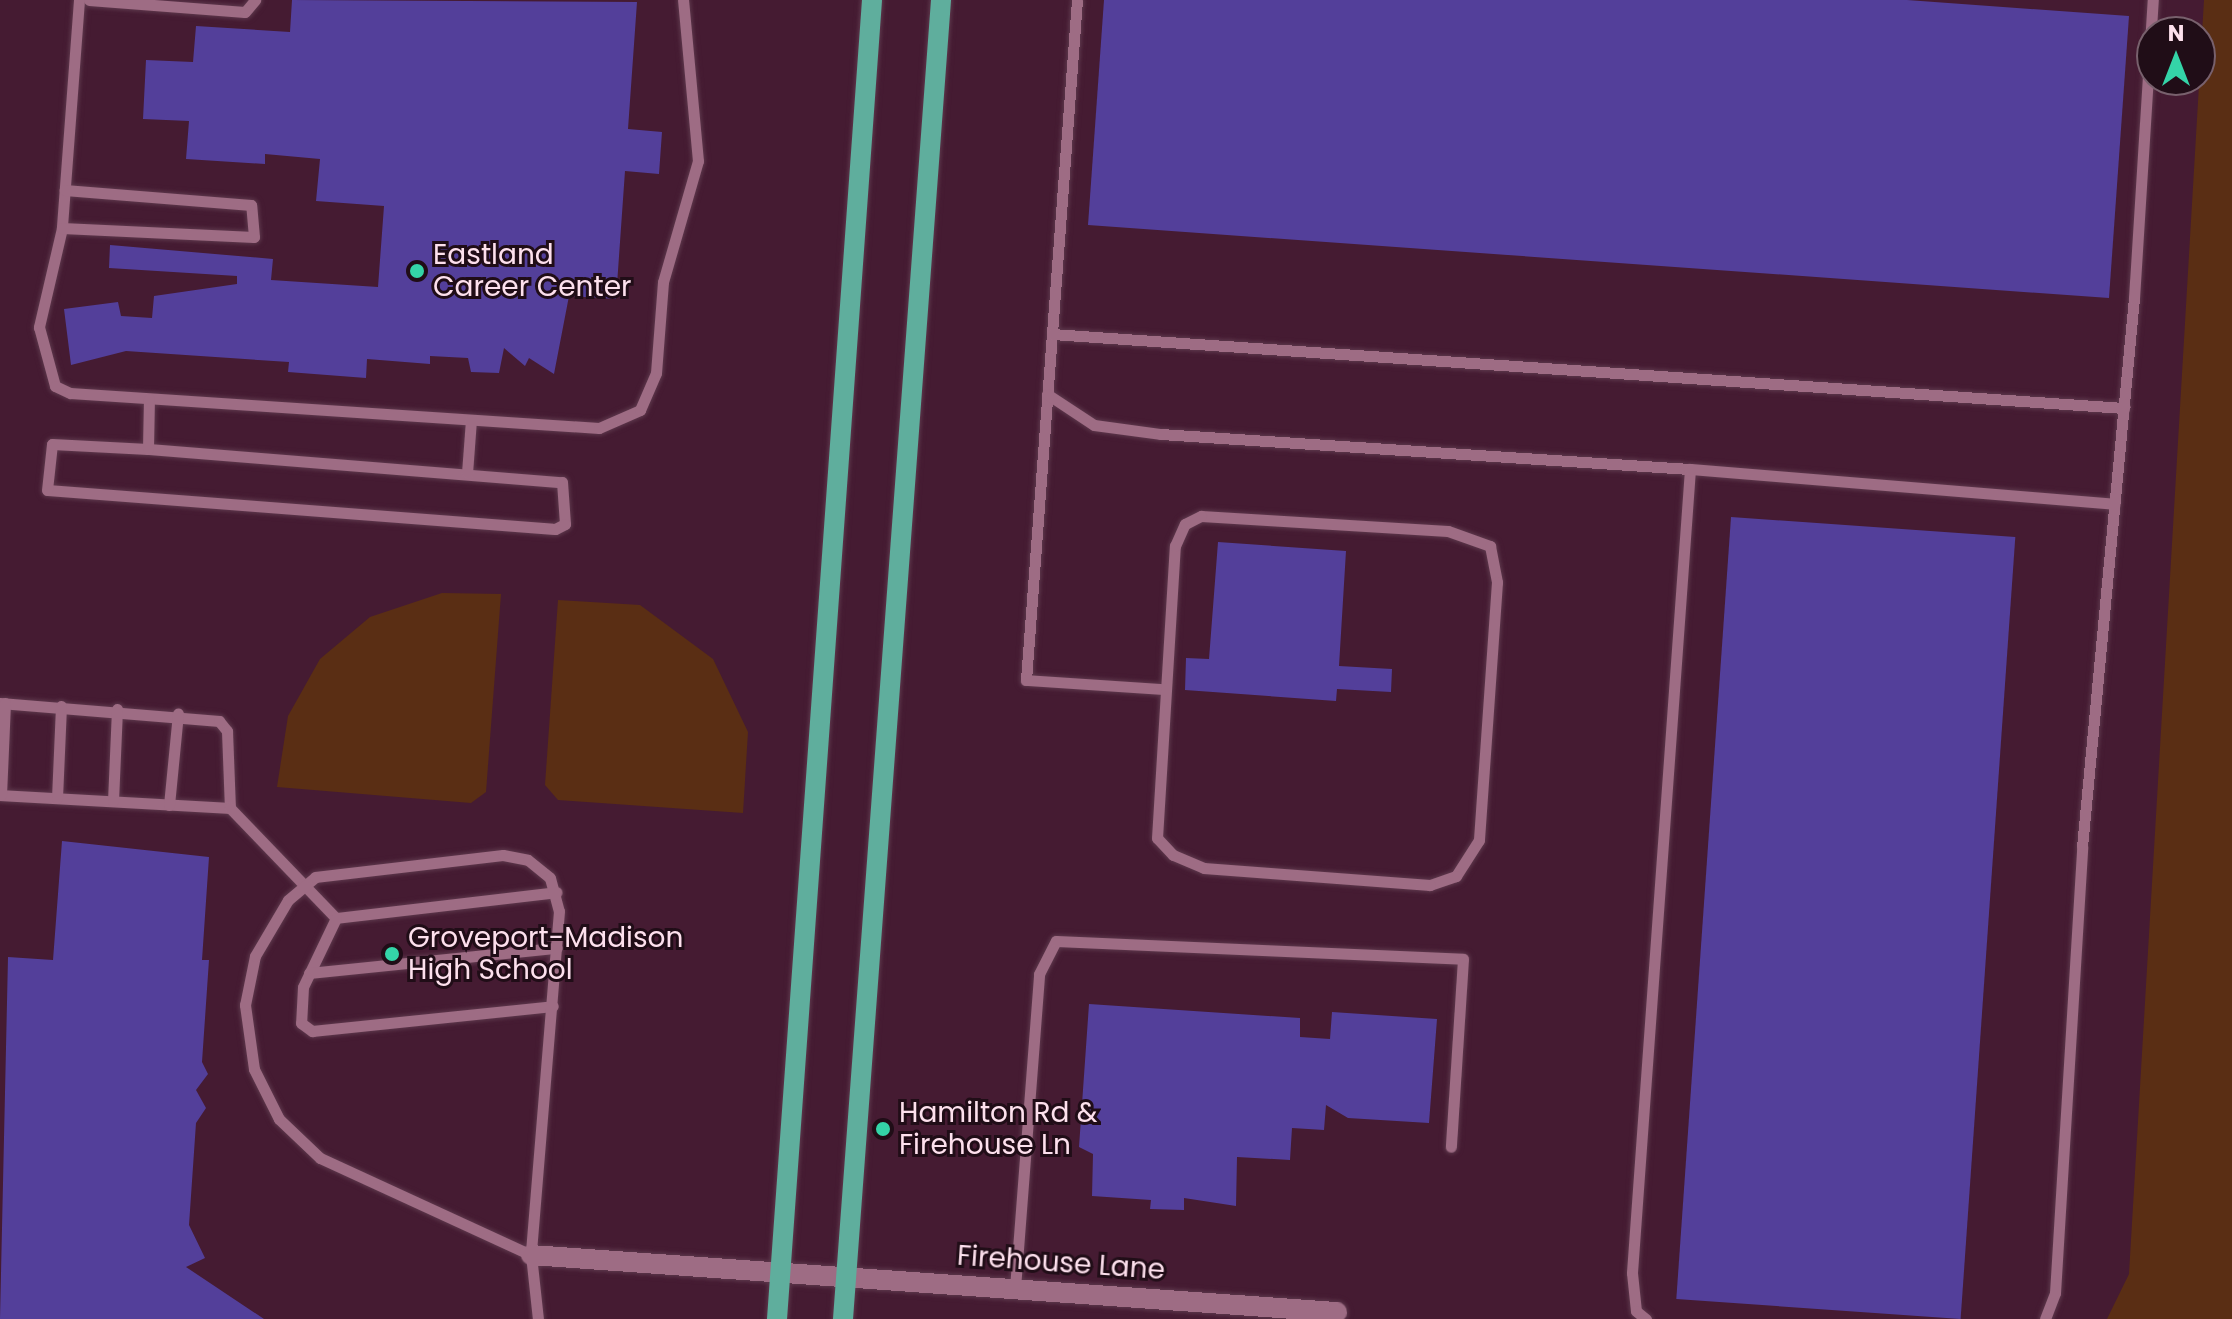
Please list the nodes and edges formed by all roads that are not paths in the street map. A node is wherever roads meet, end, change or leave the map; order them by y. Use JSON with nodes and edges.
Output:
{"nodes":[{"id":1,"x":79,"y":0,"type":"edge"},
{"id":2,"x":89,"y":0,"type":"edge"},
{"id":3,"x":255,"y":0,"type":"edge"},
{"id":4,"x":683,"y":0,"type":"edge"},
{"id":5,"x":872,"y":0,"type":"edge"},
{"id":6,"x":941,"y":0,"type":"edge"},
{"id":7,"x":1077,"y":0,"type":"edge"},
{"id":8,"x":2153,"y":0,"type":"edge"},
{"id":9,"x":65,"y":190,"type":"junction"},
{"id":10,"x":62,"y":228,"type":"junction"},
{"id":11,"x":1052,"y":334,"type":"junction"},
{"id":12,"x":1047,"y":394,"type":"junction"},
{"id":13,"x":149,"y":399,"type":"junction"},
{"id":14,"x":2124,"y":408,"type":"junction"},
{"id":15,"x":471,"y":420,"type":"junction"},
{"id":16,"x":148,"y":449,"type":"junction"},
{"id":17,"x":1690,"y":469,"type":"junction"},
{"id":18,"x":467,"y":473,"type":"junction"},
{"id":19,"x":2115,"y":504,"type":"junction"},
{"id":20,"x":1162,"y":689,"type":"junction"},
{"id":21,"x":2,"y":703,"type":"edge"},
{"id":22,"x":61,"y":706,"type":"junction"},
{"id":23,"x":117,"y":709,"type":"junction"},
{"id":24,"x":178,"y":713,"type":"junction"},
{"id":25,"x":1,"y":795,"type":"edge"},
{"id":26,"x":57,"y":798,"type":"junction"},
{"id":27,"x":113,"y":801,"type":"junction"},
{"id":28,"x":169,"y":805,"type":"junction"},
{"id":29,"x":230,"y":808,"type":"junction"},
{"id":30,"x":305,"y":884,"type":"junction"},
{"id":31,"x":556,"y":892,"type":"junction"},
{"id":32,"x":336,"y":918,"type":"junction"},
{"id":33,"x":557,"y":948,"type":"junction"},
{"id":34,"x":309,"y":973,"type":"junction"},
{"id":35,"x":553,"y":1006,"type":"junction"},
{"id":36,"x":1451,"y":1147,"type":"dead end"},
{"id":37,"x":531,"y":1255,"type":"junction"},
{"id":38,"x":781,"y":1272,"type":"junction"},
{"id":39,"x":846,"y":1277,"type":"junction"},
{"id":40,"x":1015,"y":1288,"type":"junction"},
{"id":41,"x":1188,"y":1309,"type":"edge"},
{"id":42,"x":1337,"y":1312,"type":"dead end"},
{"id":43,"x":538,"y":1319,"type":"edge"},
{"id":44,"x":777,"y":1319,"type":"edge"},
{"id":45,"x":843,"y":1319,"type":"edge"},
{"id":46,"x":1646,"y":1319,"type":"edge"},
{"id":47,"x":2045,"y":1319,"type":"edge"}],
"edges":[{"from":1,"to":9,"type":"lane"},
{"from":2,"to":3,"type":"lane"},
{"from":4,"to":15,"type":"lane"},
{"from":5,"to":38,"type":"main road"},
{"from":6,"to":39,"type":"main road"},
{"from":7,"to":11,"type":"lane"},
{"from":8,"to":14,"type":"lane"},
{"from":9,"to":10,"type":"lane"},
{"from":9,"to":10,"type":"lane"},
{"from":10,"to":13,"type":"lane"},
{"from":11,"to":12,"type":"lane"},
{"from":11,"to":14,"type":"lane"},
{"from":12,"to":17,"type":"lane"},
{"from":12,"to":20,"type":"lane"},
{"from":13,"to":15,"type":"lane"},
{"from":13,"to":16,"type":"lane"},
{"from":14,"to":19,"type":"lane"},
{"from":15,"to":18,"type":"lane"},
{"from":16,"to":18,"type":"lane"},
{"from":16,"to":18,"type":"lane"},
{"from":17,"to":19,"type":"lane"},
{"from":17,"to":46,"type":"lane"},
{"from":19,"to":47,"type":"lane"},
{"from":20,"to":20,"type":"lane"},
{"from":21,"to":22,"type":"lane"},
{"from":21,"to":25,"type":"lane"},
{"from":22,"to":23,"type":"lane"},
{"from":22,"to":26,"type":"lane"},
{"from":23,"to":24,"type":"lane"},
{"from":23,"to":27,"type":"lane"},
{"from":24,"to":28,"type":"lane"},
{"from":24,"to":29,"type":"lane"},
{"from":25,"to":26,"type":"lane"},
{"from":26,"to":27,"type":"lane"},
{"from":27,"to":28,"type":"lane"},
{"from":28,"to":29,"type":"lane"},
{"from":29,"to":30,"type":"lane"},
{"from":30,"to":31,"type":"lane"},
{"from":30,"to":32,"type":"lane"},
{"from":30,"to":37,"type":"lane"},
{"from":31,"to":32,"type":"lane"},
{"from":31,"to":33,"type":"lane"},
{"from":32,"to":34,"type":"lane"},
{"from":33,"to":34,"type":"lane"},
{"from":33,"to":35,"type":"lane"},
{"from":34,"to":35,"type":"lane"},
{"from":35,"to":37,"type":"lane"},
{"from":36,"to":40,"type":"lane"},
{"from":37,"to":38,"type":"street","name":"Firehouse Lane"},
{"from":37,"to":43,"type":"lane"},
{"from":38,"to":39,"type":"street","name":"Firehouse Lane"},
{"from":38,"to":44,"type":"main road"},
{"from":39,"to":40,"type":"street","name":"Firehouse Lane"},
{"from":39,"to":45,"type":"main road"},
{"from":40,"to":41,"type":"street","name":"Firehouse Lane"},
{"from":41,"to":42,"type":"street","name":"Firehouse Lane"}]}
